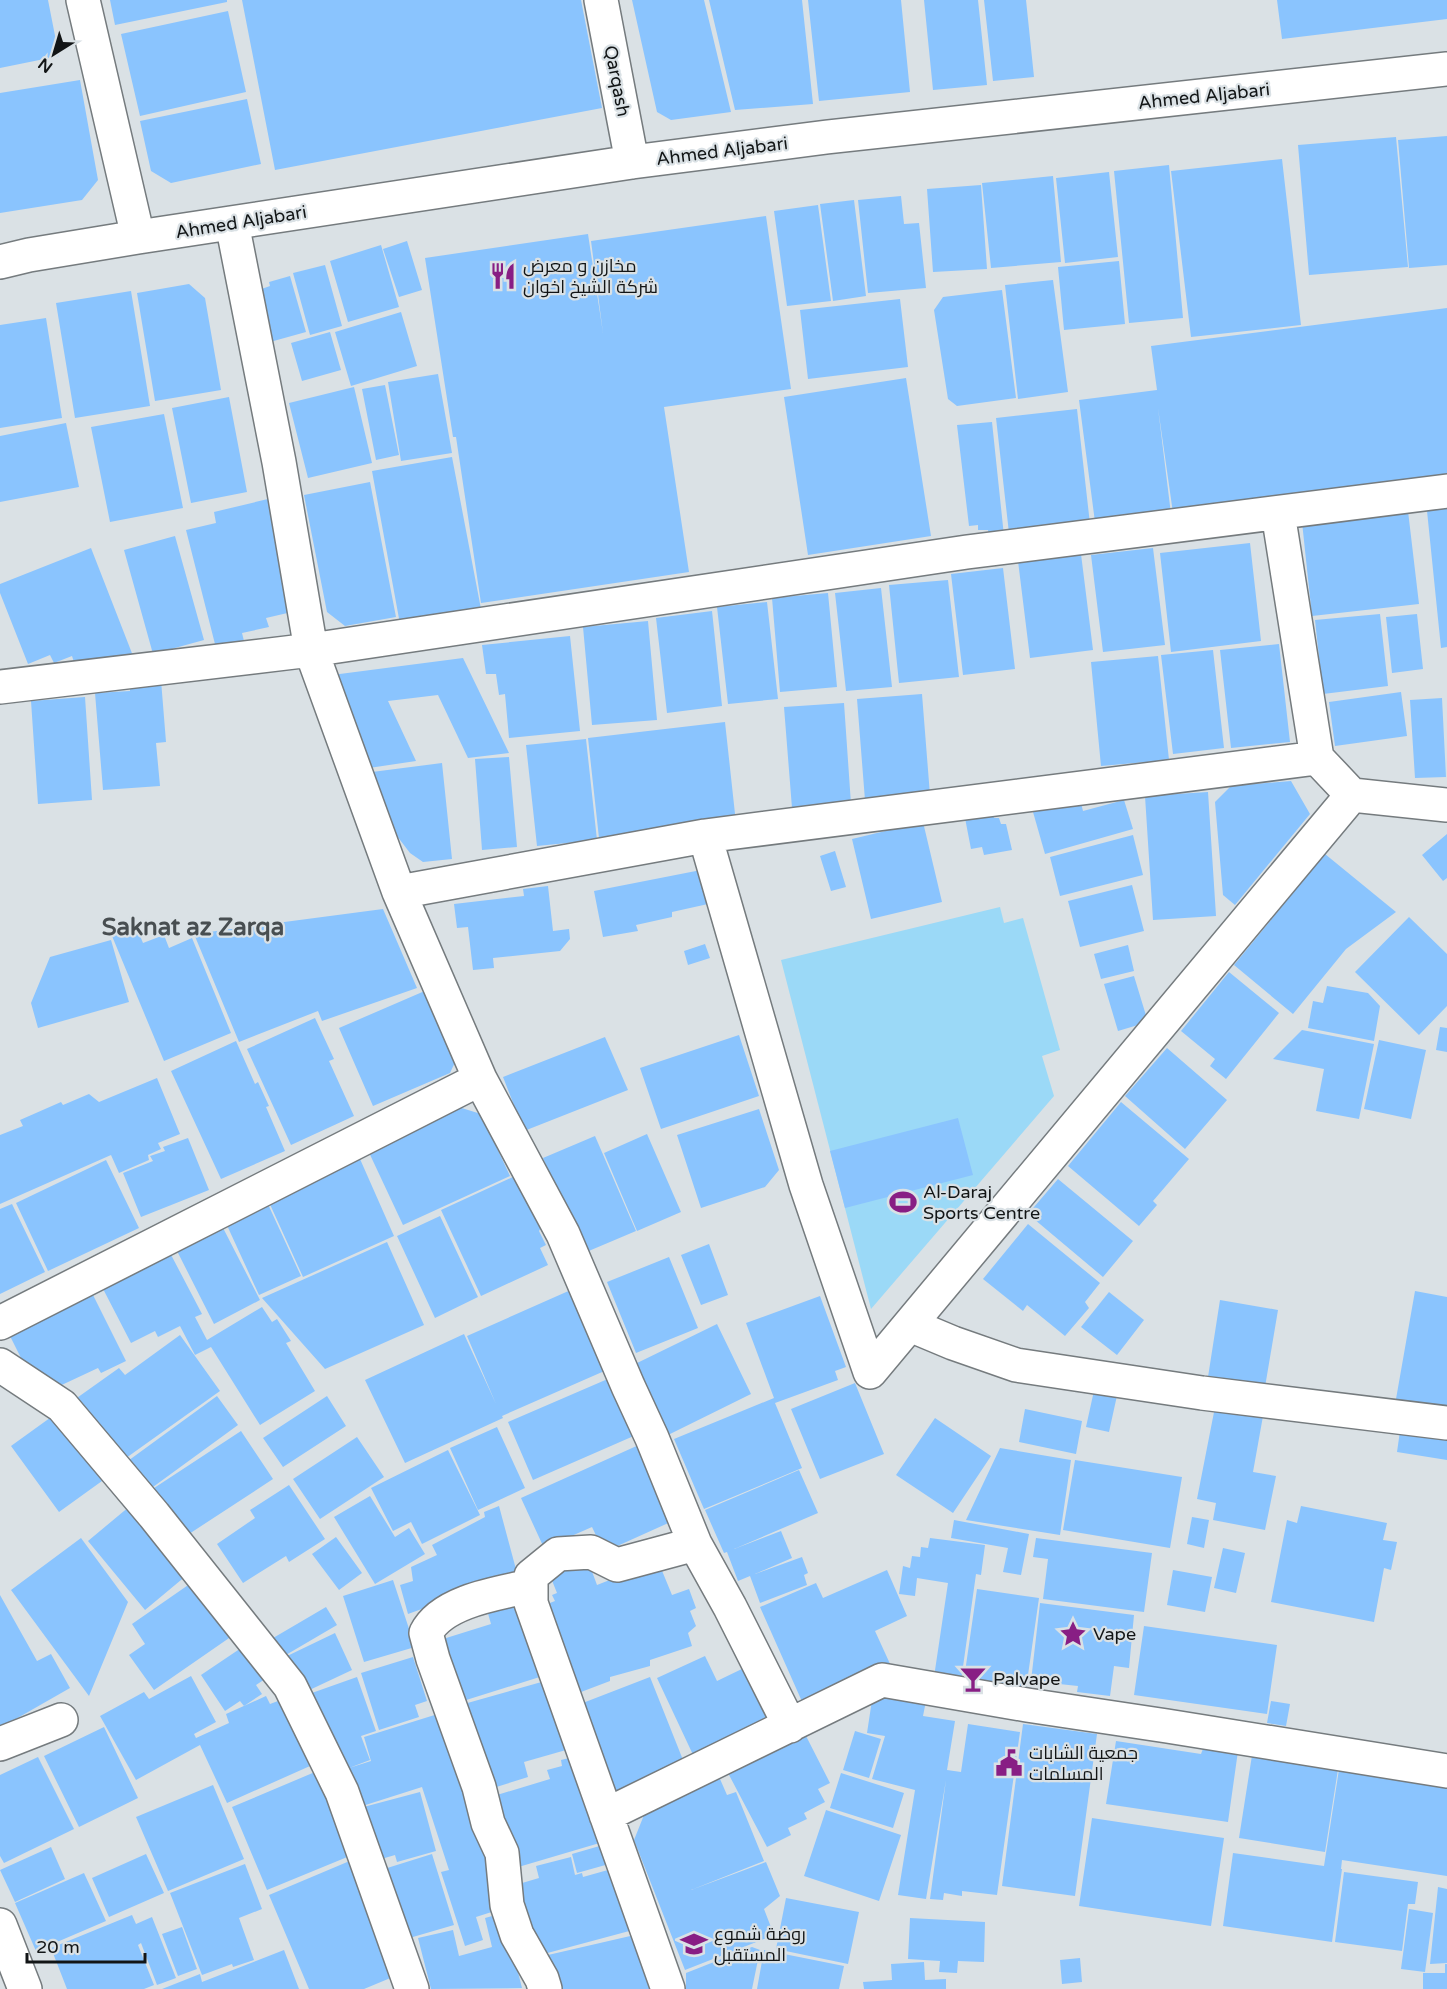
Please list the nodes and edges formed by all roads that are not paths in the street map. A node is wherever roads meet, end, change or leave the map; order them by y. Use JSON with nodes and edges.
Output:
{"nodes":[{"id":1,"x":83,"y":0,"type":"edge"},
{"id":2,"x":601,"y":0,"type":"edge"},
{"id":3,"x":1447,"y":69,"type":"edge"},
{"id":4,"x":632,"y":162,"type":"junction"},
{"id":5,"x":232,"y":223,"type":"junction"},
{"id":6,"x":138,"y":237,"type":"junction"},
{"id":7,"x":0,"y":262,"type":"edge"},
{"id":8,"x":1447,"y":491,"type":"edge"},
{"id":9,"x":1278,"y":513,"type":"junction"},
{"id":10,"x":311,"y":650,"type":"junction"},
{"id":11,"x":0,"y":687,"type":"edge"},
{"id":12,"x":1317,"y":758,"type":"junction"},
{"id":13,"x":1352,"y":795,"type":"junction"},
{"id":14,"x":1447,"y":805,"type":"edge"},
{"id":15,"x":705,"y":836,"type":"junction"},
{"id":16,"x":399,"y":892,"type":"junction"},
{"id":17,"x":480,"y":1079,"type":"junction"},
{"id":18,"x":0,"y":1323,"type":"edge"},
{"id":19,"x":910,"y":1324,"type":"junction"},
{"id":20,"x":0,"y":1365,"type":"edge"},
{"id":21,"x":1447,"y":1424,"type":"edge"},
{"id":22,"x":695,"y":1544,"type":"junction"},
{"id":23,"x":531,"y":1586,"type":"junction"},
{"id":24,"x":62,"y":1720,"type":"dead end"},
{"id":25,"x":790,"y":1726,"type":"junction"},
{"id":26,"x":0,"y":1744,"type":"edge"},
{"id":27,"x":1447,"y":1771,"type":"edge"},
{"id":28,"x":606,"y":1815,"type":"junction"},
{"id":29,"x":0,"y":1924,"type":"edge"},
{"id":30,"x":25,"y":1989,"type":"edge"},
{"id":31,"x":412,"y":1989,"type":"edge"},
{"id":32,"x":545,"y":1989,"type":"edge"},
{"id":33,"x":668,"y":1989,"type":"edge"}],
"edges":[{"from":1,"to":6,"type":"street"},
{"from":2,"to":4,"type":"street","name":"Qarqash"},
{"from":3,"to":4,"type":"street","name":"Ahmed Aljabari"},
{"from":4,"to":5,"type":"street","name":"Ahmed Aljabari"},
{"from":5,"to":6,"type":"street","name":"Ahmed Aljabari"},
{"from":5,"to":10,"type":"street"},
{"from":6,"to":7,"type":"street","name":"Ahmed Aljabari"},
{"from":8,"to":9,"type":"street"},
{"from":9,"to":10,"type":"street"},
{"from":9,"to":12,"type":"street"},
{"from":10,"to":11,"type":"street"},
{"from":10,"to":16,"type":"street"},
{"from":12,"to":13,"type":"street"},
{"from":12,"to":15,"type":"street"},
{"from":13,"to":14,"type":"street"},
{"from":13,"to":19,"type":"street"},
{"from":15,"to":16,"type":"street"},
{"from":15,"to":19,"type":"street"},
{"from":16,"to":17,"type":"street"},
{"from":17,"to":18,"type":"street"},
{"from":17,"to":22,"type":"street"},
{"from":19,"to":21,"type":"street"},
{"from":20,"to":31,"type":"street"},
{"from":22,"to":23,"type":"street"},
{"from":22,"to":25,"type":"street"},
{"from":23,"to":28,"type":"street"},
{"from":23,"to":32,"type":"street"},
{"from":24,"to":26,"type":"street"},
{"from":25,"to":27,"type":"street"},
{"from":25,"to":28,"type":"street"},
{"from":28,"to":33,"type":"street"},
{"from":29,"to":30,"type":"street"}]}
